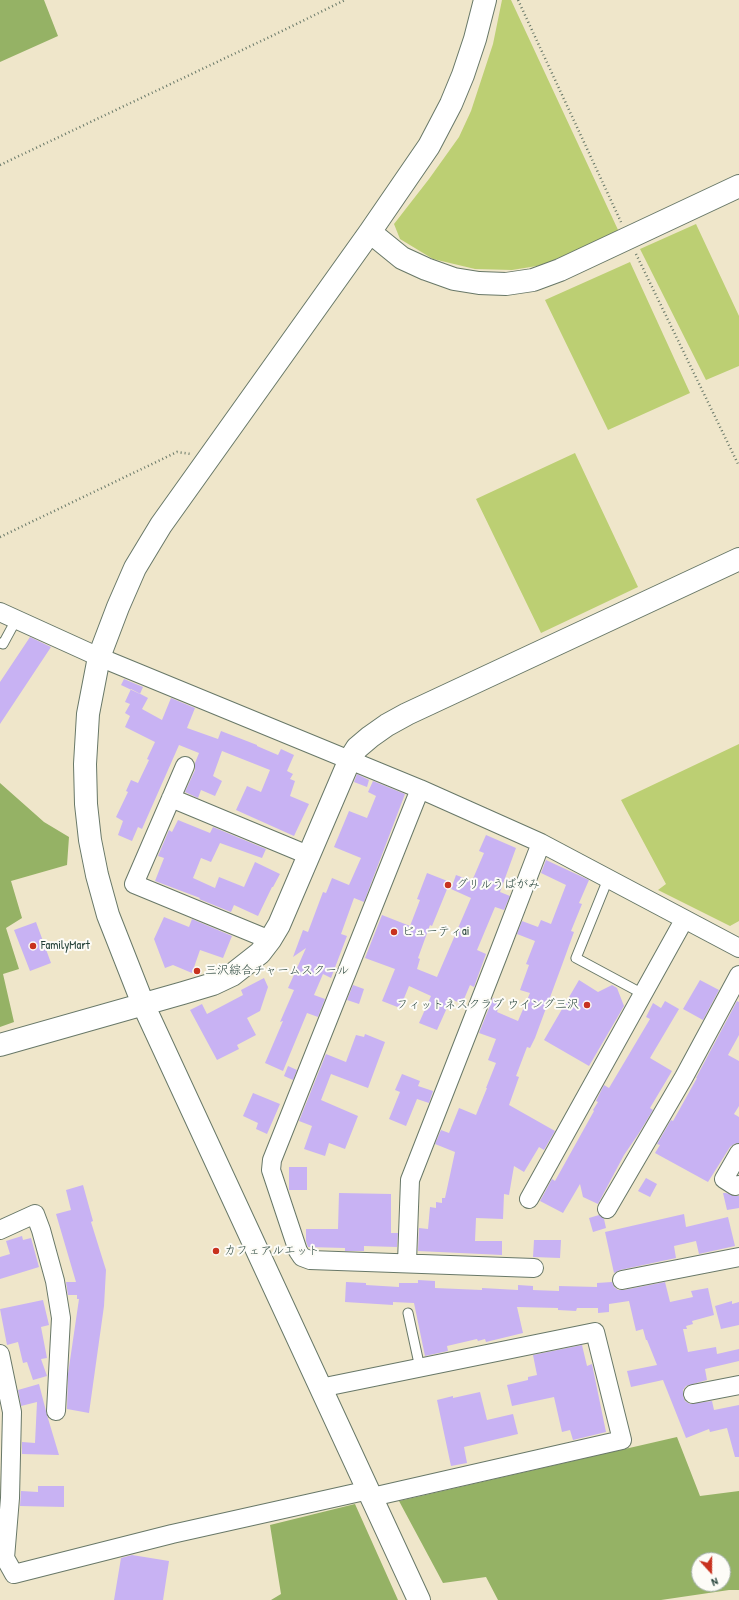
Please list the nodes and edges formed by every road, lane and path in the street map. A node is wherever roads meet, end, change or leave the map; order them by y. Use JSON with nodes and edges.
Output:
{"nodes":[{"id":1,"x":345,"y":0,"type":"edge"},
{"id":2,"x":484,"y":0,"type":"edge"},
{"id":3,"x":518,"y":0,"type":"edge"},
{"id":4,"x":0,"y":166,"type":"edge"},
{"id":5,"x":739,"y":186,"type":"edge"},
{"id":6,"x":370,"y":232,"type":"junction"},
{"id":7,"x":628,"y":239,"type":"junction"},
{"id":8,"x":209,"y":457,"type":"junction"},
{"id":9,"x":739,"y":466,"type":"edge"},
{"id":10,"x":0,"y":537,"type":"edge"},
{"id":11,"x":739,"y":559,"type":"edge"},
{"id":12,"x":0,"y":612,"type":"edge"},
{"id":13,"x":16,"y":620,"type":"junction"},
{"id":14,"x":0,"y":643,"type":"edge"},
{"id":15,"x":99,"y":657,"type":"junction"},
{"id":16,"x":350,"y":759,"type":"junction"},
{"id":17,"x":185,"y":766,"type":"dead end"},
{"id":18,"x":420,"y":788,"type":"junction"},
{"id":19,"x":171,"y":798,"type":"junction"},
{"id":20,"x":540,"y":843,"type":"junction"},
{"id":21,"x":308,"y":855,"type":"junction"},
{"id":22,"x":608,"y":879,"type":"junction"},
{"id":23,"x":684,"y":920,"type":"junction"},
{"id":24,"x":270,"y":940,"type":"junction"},
{"id":25,"x":739,"y":948,"type":"edge"},
{"id":26,"x":739,"y":975,"type":"edge"},
{"id":27,"x":643,"y":994,"type":"junction"},
{"id":28,"x":143,"y":1004,"type":"junction"},
{"id":29,"x":0,"y":1046,"type":"edge"},
{"id":30,"x":739,"y":1153,"type":"edge"},
{"id":31,"x":739,"y":1185,"type":"edge"},
{"id":32,"x":529,"y":1199,"type":"dead end"},
{"id":33,"x":607,"y":1208,"type":"dead end"},
{"id":34,"x":0,"y":1230,"type":"edge"},
{"id":35,"x":739,"y":1257,"type":"edge"},
{"id":36,"x":407,"y":1262,"type":"junction"},
{"id":37,"x":534,"y":1268,"type":"dead end"},
{"id":38,"x":622,"y":1280,"type":"dead end"},
{"id":39,"x":408,"y":1313,"type":"dead end"},
{"id":40,"x":0,"y":1354,"type":"edge"},
{"id":41,"x":420,"y":1368,"type":"junction"},
{"id":42,"x":739,"y":1385,"type":"edge"},
{"id":43,"x":320,"y":1388,"type":"junction"},
{"id":44,"x":693,"y":1394,"type":"dead end"},
{"id":45,"x":56,"y":1411,"type":"dead end"},
{"id":46,"x":370,"y":1494,"type":"junction"},
{"id":47,"x":419,"y":1600,"type":"edge"}],
"edges":[{"from":1,"to":4,"type":"path"},
{"from":2,"to":6,"type":"street"},
{"from":3,"to":7,"type":"path"},
{"from":5,"to":7,"type":"street"},
{"from":6,"to":7,"type":"street"},
{"from":6,"to":8,"type":"street"},
{"from":7,"to":9,"type":"path"},
{"from":8,"to":10,"type":"path"},
{"from":8,"to":15,"type":"street"},
{"from":11,"to":16,"type":"street"},
{"from":12,"to":13,"type":"street"},
{"from":13,"to":14,"type":"lane"},
{"from":13,"to":15,"type":"street"},
{"from":15,"to":16,"type":"street"},
{"from":15,"to":28,"type":"street"},
{"from":16,"to":18,"type":"street"},
{"from":16,"to":21,"type":"street"},
{"from":17,"to":19,"type":"street"},
{"from":18,"to":20,"type":"street"},
{"from":18,"to":36,"type":"street"},
{"from":19,"to":21,"type":"street"},
{"from":19,"to":24,"type":"street"},
{"from":20,"to":22,"type":"street"},
{"from":20,"to":36,"type":"street"},
{"from":21,"to":24,"type":"street"},
{"from":22,"to":23,"type":"street"},
{"from":22,"to":27,"type":"lane"},
{"from":23,"to":25,"type":"street"},
{"from":23,"to":27,"type":"street"},
{"from":24,"to":28,"type":"street"},
{"from":26,"to":33,"type":"street"},
{"from":27,"to":32,"type":"street"},
{"from":28,"to":29,"type":"street"},
{"from":28,"to":43,"type":"street"},
{"from":30,"to":31,"type":"street"},
{"from":34,"to":45,"type":"street"},
{"from":35,"to":38,"type":"street"},
{"from":36,"to":37,"type":"street"},
{"from":39,"to":41,"type":"lane"},
{"from":40,"to":46,"type":"street"},
{"from":41,"to":43,"type":"street"},
{"from":41,"to":46,"type":"street"},
{"from":42,"to":44,"type":"street"},
{"from":43,"to":46,"type":"street"},
{"from":46,"to":47,"type":"street"}]}
